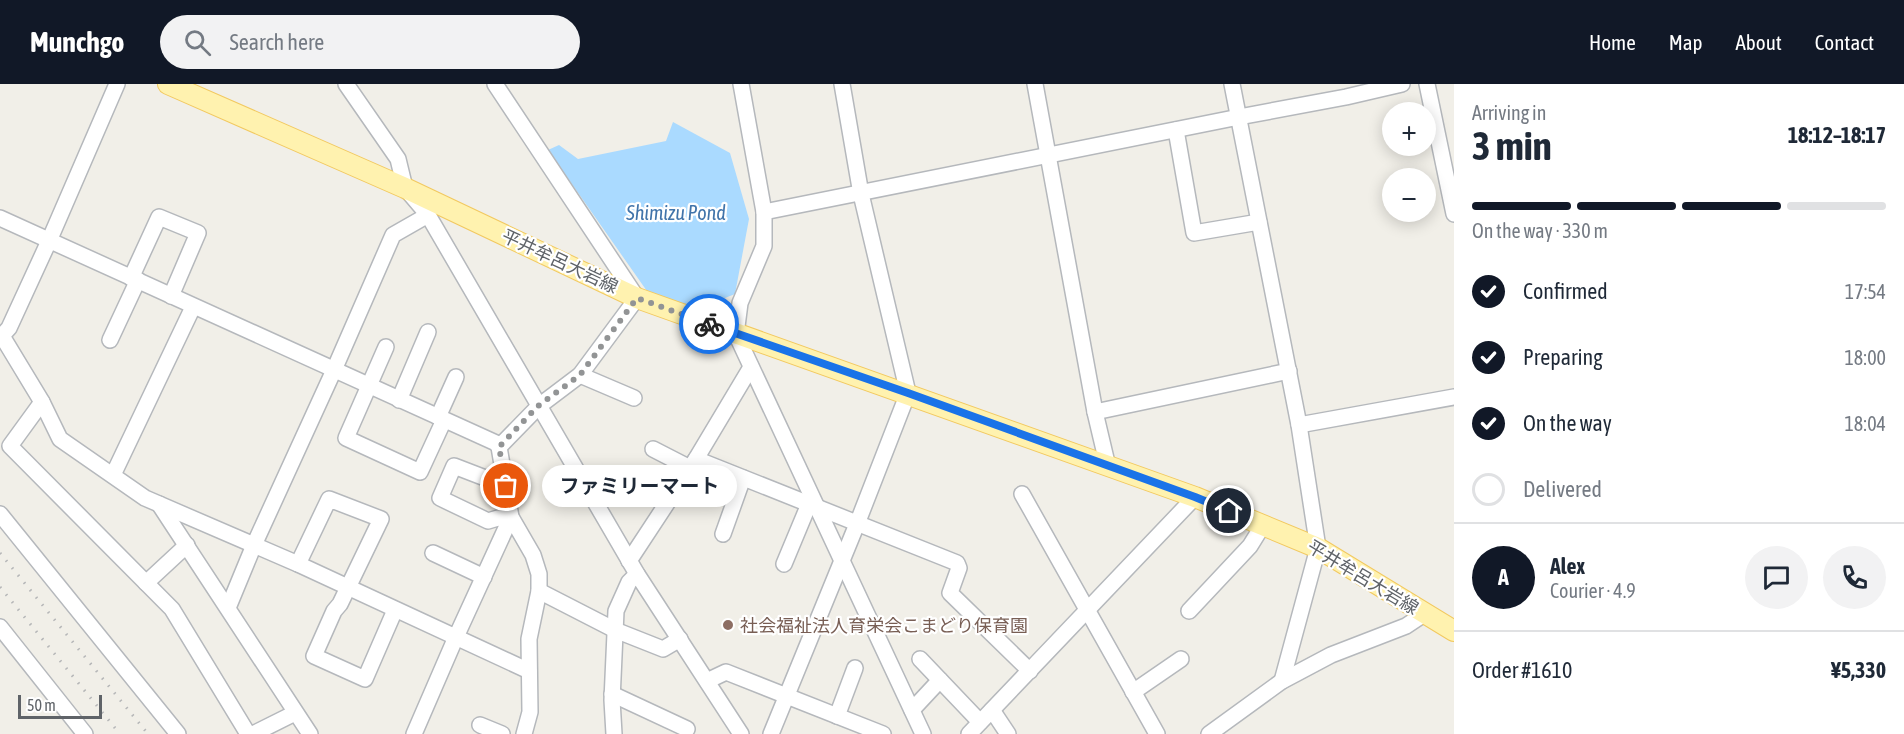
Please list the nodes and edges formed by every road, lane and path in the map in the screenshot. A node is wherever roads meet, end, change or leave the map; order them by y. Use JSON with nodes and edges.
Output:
{"nodes":[{"id":1,"x":117,"y":84,"type":"edge"},
{"id":2,"x":168,"y":84,"type":"edge"},
{"id":3,"x":346,"y":84,"type":"edge"},
{"id":4,"x":495,"y":84,"type":"edge"},
{"id":5,"x":741,"y":84,"type":"edge"},
{"id":6,"x":842,"y":84,"type":"edge"},
{"id":7,"x":1035,"y":84,"type":"edge"},
{"id":8,"x":1232,"y":84,"type":"edge"},
{"id":9,"x":1402,"y":84,"type":"edge"},
{"id":10,"x":1427,"y":84,"type":"edge"},
{"id":11,"x":1345,"y":91,"type":"edge"},
{"id":12,"x":1239,"y":117,"type":"junction"},
{"id":13,"x":1176,"y":130,"type":"junction"},
{"id":14,"x":1048,"y":156,"type":"junction"},
{"id":15,"x":405,"y":188,"type":"junction"},
{"id":16,"x":861,"y":194,"type":"junction"},
{"id":17,"x":764,"y":212,"type":"junction"},
{"id":18,"x":1454,"y":214,"type":"edge"},
{"id":19,"x":428,"y":215,"type":"junction"},
{"id":20,"x":0,"y":218,"type":"edge"},
{"id":21,"x":1260,"y":222,"type":"junction"},
{"id":22,"x":49,"y":241,"type":"junction"},
{"id":23,"x":134,"y":279,"type":"junction"},
{"id":24,"x":171,"y":296,"type":"junction"},
{"id":25,"x":637,"y":298,"type":"junction"},
{"id":26,"x":193,"y":307,"type":"junction"},
{"id":27,"x":428,"y":332,"type":"dead end"},
{"id":28,"x":735,"y":334,"type":"junction"},
{"id":29,"x":1,"y":337,"type":"edge"},
{"id":30,"x":110,"y":340,"type":"dead end"},
{"id":31,"x":387,"y":347,"type":"dead end"},
{"id":32,"x":751,"y":367,"type":"junction"},
{"id":33,"x":334,"y":370,"type":"junction"},
{"id":34,"x":1289,"y":371,"type":"junction"},
{"id":35,"x":580,"y":375,"type":"junction"},
{"id":36,"x":456,"y":377,"type":"dead end"},
{"id":37,"x":369,"y":386,"type":"junction"},
{"id":38,"x":908,"y":393,"type":"junction"},
{"id":39,"x":1454,"y":397,"type":"edge"},
{"id":40,"x":634,"y":398,"type":"dead end"},
{"id":41,"x":399,"y":399,"type":"junction"},
{"id":42,"x":42,"y":402,"type":"junction"},
{"id":43,"x":538,"y":406,"type":"junction"},
{"id":44,"x":1095,"y":412,"type":"junction"},
{"id":45,"x":441,"y":419,"type":"junction"},
{"id":46,"x":1299,"y":425,"type":"junction"},
{"id":47,"x":499,"y":447,"type":"junction"},
{"id":48,"x":652,"y":450,"type":"dead end"},
{"id":49,"x":693,"y":463,"type":"junction"},
{"id":50,"x":1108,"y":467,"type":"junction"},
{"id":51,"x":113,"y":475,"type":"junction"},
{"id":52,"x":616,"y":478,"type":"dead end"},
{"id":53,"x":743,"y":478,"type":"junction"},
{"id":54,"x":506,"y":486,"type":"junction"},
{"id":55,"x":1022,"y":494,"type":"dead end"},
{"id":56,"x":1195,"y":497,"type":"junction"},
{"id":57,"x":667,"y":502,"type":"junction"},
{"id":58,"x":159,"y":504,"type":"junction"},
{"id":59,"x":812,"y":506,"type":"junction"},
{"id":60,"x":0,"y":513,"type":"edge"},
{"id":61,"x":511,"y":517,"type":"junction"},
{"id":62,"x":857,"y":524,"type":"junction"},
{"id":63,"x":1263,"y":525,"type":"junction"},
{"id":64,"x":723,"y":534,"type":"dead end"},
{"id":65,"x":187,"y":545,"type":"junction"},
{"id":66,"x":254,"y":545,"type":"junction"},
{"id":67,"x":1318,"y":548,"type":"junction"},
{"id":68,"x":433,"y":553,"type":"dead end"},
{"id":69,"x":842,"y":562,"type":"junction"},
{"id":70,"x":298,"y":564,"type":"junction"},
{"id":71,"x":784,"y":564,"type":"dead end"},
{"id":72,"x":633,"y":567,"type":"junction"},
{"id":73,"x":484,"y":577,"type":"junction"},
{"id":74,"x":146,"y":583,"type":"junction"},
{"id":75,"x":348,"y":588,"type":"junction"},
{"id":76,"x":539,"y":591,"type":"junction"},
{"id":77,"x":228,"y":608,"type":"junction"},
{"id":78,"x":395,"y":610,"type":"junction"},
{"id":79,"x":1086,"y":610,"type":"junction"},
{"id":80,"x":1189,"y":611,"type":"dead end"},
{"id":81,"x":1424,"y":614,"type":"junction"},
{"id":82,"x":0,"y":627,"type":"edge"},
{"id":83,"x":615,"y":630,"type":"junction"},
{"id":84,"x":1454,"y":631,"type":"edge"},
{"id":85,"x":456,"y":638,"type":"junction"},
{"id":86,"x":680,"y":639,"type":"junction"},
{"id":87,"x":920,"y":659,"type":"dead end"},
{"id":88,"x":1181,"y":659,"type":"dead end"},
{"id":89,"x":855,"y":668,"type":"dead end"},
{"id":90,"x":529,"y":671,"type":"junction"},
{"id":91,"x":1029,"y":671,"type":"junction"},
{"id":92,"x":940,"y":680,"type":"junction"},
{"id":93,"x":707,"y":681,"type":"junction"},
{"id":94,"x":1282,"y":681,"type":"junction"},
{"id":95,"x":1133,"y":692,"type":"junction"},
{"id":96,"x":612,"y":694,"type":"junction"},
{"id":97,"x":787,"y":696,"type":"junction"},
{"id":98,"x":912,"y":710,"type":"junction"},
{"id":99,"x":992,"y":710,"type":"junction"},
{"id":100,"x":295,"y":713,"type":"junction"},
{"id":101,"x":837,"y":716,"type":"junction"},
{"id":102,"x":980,"y":722,"type":"junction"},
{"id":103,"x":480,"y":725,"type":"dead end"},
{"id":104,"x":687,"y":729,"type":"dead end"},
{"id":105,"x":860,"y":730,"type":"edge"},
{"id":106,"x":82,"y":733,"type":"edge"},
{"id":107,"x":178,"y":734,"type":"edge"},
{"id":108,"x":248,"y":734,"type":"edge"},
{"id":109,"x":253,"y":734,"type":"edge"},
{"id":110,"x":310,"y":734,"type":"edge"},
{"id":111,"x":414,"y":734,"type":"edge"},
{"id":112,"x":502,"y":734,"type":"edge"},
{"id":113,"x":524,"y":734,"type":"edge"},
{"id":114,"x":614,"y":734,"type":"edge"},
{"id":115,"x":741,"y":734,"type":"edge"},
{"id":116,"x":771,"y":734,"type":"edge"},
{"id":117,"x":883,"y":734,"type":"edge"},
{"id":118,"x":923,"y":734,"type":"edge"},
{"id":119,"x":969,"y":734,"type":"edge"},
{"id":120,"x":1008,"y":734,"type":"edge"},
{"id":121,"x":1157,"y":734,"type":"edge"},
{"id":122,"x":1209,"y":734,"type":"edge"}],
"edges":[{"from":1,"to":22,"type":"street"},
{"from":2,"to":15,"type":"main road","name":"平井牟呂大岩線"},
{"from":3,"to":15,"type":"street"},
{"from":4,"to":25,"type":"street"},
{"from":5,"to":17,"type":"street"},
{"from":6,"to":16,"type":"street"},
{"from":7,"to":14,"type":"street"},
{"from":8,"to":12,"type":"street"},
{"from":9,"to":11,"type":"street"},
{"from":10,"to":18,"type":"street"},
{"from":11,"to":12,"type":"street"},
{"from":12,"to":13,"type":"street"},
{"from":12,"to":21,"type":"street"},
{"from":13,"to":14,"type":"street"},
{"from":13,"to":21,"type":"street"},
{"from":14,"to":16,"type":"street"},
{"from":14,"to":44,"type":"street"},
{"from":15,"to":19,"type":"street"},
{"from":15,"to":25,"type":"main road","name":"平井牟呂大岩線"},
{"from":16,"to":17,"type":"street"},
{"from":16,"to":38,"type":"street"},
{"from":17,"to":28,"type":"street"},
{"from":19,"to":33,"type":"street"},
{"from":19,"to":43,"type":"street"},
{"from":20,"to":22,"type":"street"},
{"from":21,"to":34,"type":"street"},
{"from":22,"to":23,"type":"street"},
{"from":22,"to":29,"type":"street"},
{"from":23,"to":24,"type":"street"},
{"from":23,"to":24,"type":"street"},
{"from":23,"to":30,"type":"street"},
{"from":24,"to":26,"type":"street"},
{"from":25,"to":28,"type":"main road","name":"平井牟呂大岩線"},
{"from":25,"to":35,"type":"street"},
{"from":26,"to":33,"type":"street"},
{"from":26,"to":51,"type":"street"},
{"from":27,"to":41,"type":"street"},
{"from":28,"to":32,"type":"street"},
{"from":28,"to":38,"type":"main road","name":"平井牟呂大岩線"},
{"from":29,"to":42,"type":"street"},
{"from":31,"to":37,"type":"street"},
{"from":32,"to":49,"type":"street"},
{"from":32,"to":59,"type":"street"},
{"from":33,"to":37,"type":"street"},
{"from":33,"to":66,"type":"street"},
{"from":34,"to":44,"type":"street"},
{"from":34,"to":46,"type":"street"},
{"from":35,"to":40,"type":"street"},
{"from":35,"to":43,"type":"street"},
{"from":36,"to":45,"type":"street"},
{"from":37,"to":41,"type":"street"},
{"from":37,"to":45,"type":"street"},
{"from":38,"to":50,"type":"main road","name":"平井牟呂大岩線"},
{"from":38,"to":62,"type":"street"},
{"from":39,"to":46,"type":"street"},
{"from":41,"to":45,"type":"street"},
{"from":42,"to":51,"type":"street"},
{"from":42,"to":74,"type":"street"},
{"from":43,"to":47,"type":"street"},
{"from":43,"to":72,"type":"street"},
{"from":44,"to":50,"type":"street"},
{"from":45,"to":47,"type":"street"},
{"from":46,"to":67,"type":"street"},
{"from":47,"to":54,"type":"street"},
{"from":48,"to":49,"type":"street"},
{"from":49,"to":53,"type":"street"},
{"from":49,"to":57,"type":"street"},
{"from":50,"to":56,"type":"main road","name":"平井牟呂大岩線"},
{"from":51,"to":58,"type":"street"},
{"from":52,"to":57,"type":"street"},
{"from":53,"to":59,"type":"street"},
{"from":53,"to":64,"type":"street"},
{"from":54,"to":61,"type":"street"},
{"from":54,"to":61,"type":"street"},
{"from":55,"to":79,"type":"street"},
{"from":56,"to":63,"type":"main road","name":"平井牟呂大岩線"},
{"from":56,"to":79,"type":"street"},
{"from":57,"to":72,"type":"street"},
{"from":58,"to":65,"type":"street"},
{"from":58,"to":66,"type":"street"},
{"from":59,"to":62,"type":"street"},
{"from":59,"to":69,"type":"street"},
{"from":59,"to":71,"type":"street"},
{"from":60,"to":107,"type":"street"},
{"from":61,"to":73,"type":"street"},
{"from":61,"to":76,"type":"street"},
{"from":62,"to":69,"type":"street"},
{"from":62,"to":91,"type":"street"},
{"from":63,"to":67,"type":"main road","name":"平井牟呂大岩線"},
{"from":63,"to":80,"type":"street"},
{"from":65,"to":74,"type":"street"},
{"from":65,"to":77,"type":"street"},
{"from":66,"to":70,"type":"street"},
{"from":66,"to":77,"type":"street"},
{"from":67,"to":81,"type":"main road","name":"平井牟呂大岩線"},
{"from":67,"to":94,"type":"street"},
{"from":68,"to":73,"type":"street"},
{"from":69,"to":97,"type":"street"},
{"from":69,"to":98,"type":"street"},
{"from":70,"to":75,"type":"street"},
{"from":70,"to":75,"type":"street"},
{"from":72,"to":83,"type":"street"},
{"from":72,"to":86,"type":"street"},
{"from":73,"to":85,"type":"street"},
{"from":74,"to":108,"type":"street"},
{"from":75,"to":78,"type":"street"},
{"from":75,"to":78,"type":"street"},
{"from":76,"to":83,"type":"street"},
{"from":76,"to":90,"type":"street"},
{"from":77,"to":100,"type":"street"},
{"from":78,"to":85,"type":"street"},
{"from":79,"to":91,"type":"street"},
{"from":79,"to":95,"type":"street"},
{"from":81,"to":84,"type":"main road","name":"平井牟呂大岩線"},
{"from":81,"to":94,"type":"street"},
{"from":82,"to":106,"type":"street"},
{"from":83,"to":86,"type":"street"},
{"from":83,"to":96,"type":"street"},
{"from":85,"to":90,"type":"street"},
{"from":85,"to":111,"type":"street"},
{"from":86,"to":93,"type":"street"},
{"from":87,"to":92,"type":"street"},
{"from":88,"to":95,"type":"street"},
{"from":89,"to":101,"type":"street"},
{"from":90,"to":113,"type":"street"},
{"from":91,"to":99,"type":"street"},
{"from":92,"to":98,"type":"street"},
{"from":92,"to":102,"type":"street"},
{"from":93,"to":97,"type":"street"},
{"from":93,"to":115,"type":"street"},
{"from":94,"to":122,"type":"street"},
{"from":95,"to":121,"type":"street"},
{"from":96,"to":104,"type":"street"},
{"from":96,"to":114,"type":"street"},
{"from":97,"to":101,"type":"street"},
{"from":97,"to":116,"type":"street"},
{"from":98,"to":118,"type":"street"},
{"from":99,"to":102,"type":"street"},
{"from":99,"to":120,"type":"street"},
{"from":100,"to":109,"type":"street"},
{"from":100,"to":110,"type":"street"},
{"from":101,"to":105,"type":"street"},
{"from":102,"to":119,"type":"street"},
{"from":103,"to":112,"type":"street"},
{"from":105,"to":117,"type":"street"}]}
